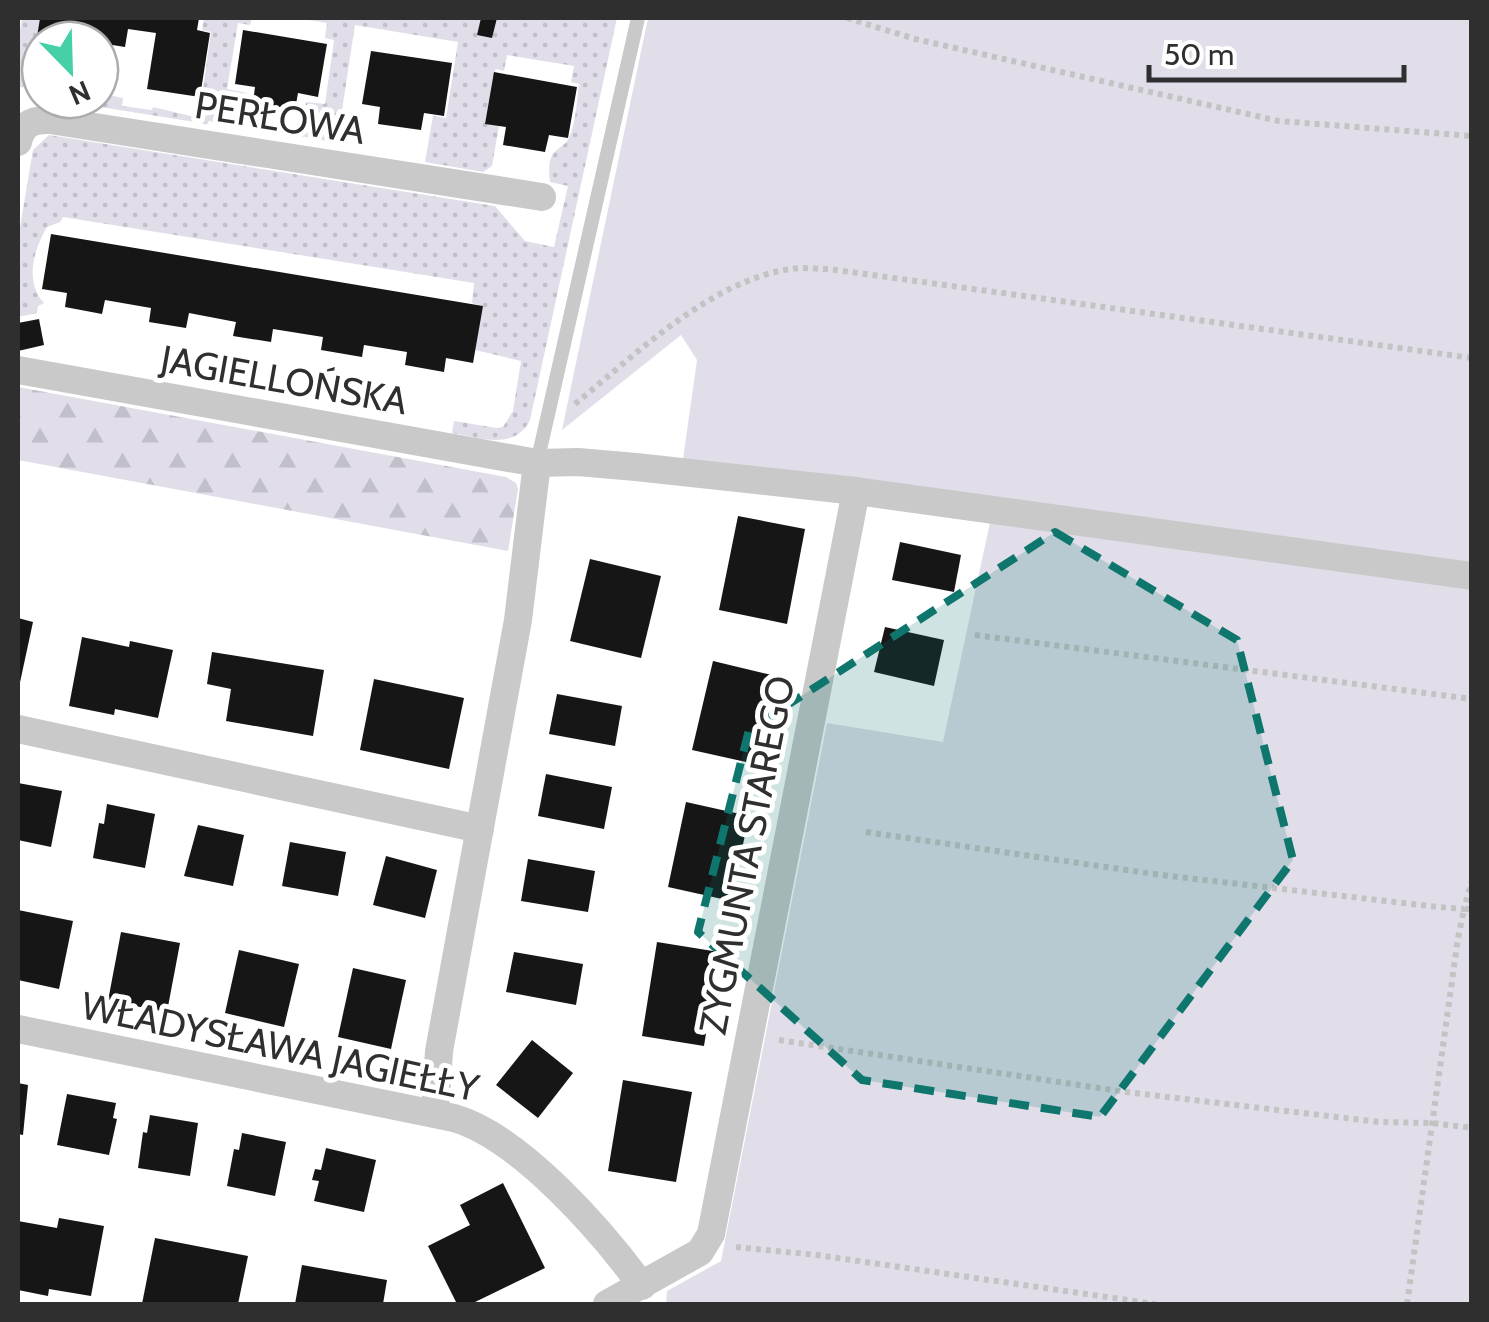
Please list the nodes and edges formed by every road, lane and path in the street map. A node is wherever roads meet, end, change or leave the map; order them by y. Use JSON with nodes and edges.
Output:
{"nodes":[{"id":1,"x":638,"y":18,"type":"edge"},
{"id":2,"x":847,"y":18,"type":"edge"},
{"id":3,"x":1472,"y":136,"type":"edge"},
{"id":4,"x":18,"y":142,"type":"edge"},
{"id":5,"x":542,"y":197,"type":"dead end"},
{"id":6,"x":1472,"y":358,"type":"edge"},
{"id":7,"x":18,"y":370,"type":"edge"},
{"id":8,"x":543,"y":430,"type":"junction"},
{"id":9,"x":536,"y":463,"type":"junction"},
{"id":10,"x":856,"y":491,"type":"junction"},
{"id":11,"x":1472,"y":576,"type":"edge"},
{"id":12,"x":975,"y":635,"type":"dead end"},
{"id":13,"x":1472,"y":698,"type":"edge"},
{"id":14,"x":18,"y":729,"type":"edge"},
{"id":15,"x":480,"y":829,"type":"junction"},
{"id":16,"x":866,"y":832,"type":"dead end"},
{"id":17,"x":1472,"y":880,"type":"edge"},
{"id":18,"x":1468,"y":909,"type":"edge"},
{"id":19,"x":18,"y":1029,"type":"edge"},
{"id":20,"x":750,"y":1036,"type":"junction"},
{"id":21,"x":435,"y":1114,"type":"junction"},
{"id":22,"x":1432,"y":1122,"type":"junction"},
{"id":23,"x":1472,"y":1128,"type":"edge"},
{"id":24,"x":709,"y":1239,"type":"junction"},
{"id":25,"x":642,"y":1286,"type":"junction"},
{"id":26,"x":607,"y":1304,"type":"edge"},
{"id":27,"x":1156,"y":1304,"type":"edge"},
{"id":28,"x":1407,"y":1304,"type":"edge"}],
"edges":[{"from":1,"to":8,"type":"lane"},
{"from":2,"to":3,"type":"path"},
{"from":4,"to":5,"type":"street","name":"PERŁOWA"},
{"from":6,"to":8,"type":"path"},
{"from":7,"to":9,"type":"street","name":"JAGIELLOŃSKA"},
{"from":8,"to":9,"type":"lane"},
{"from":9,"to":10,"type":"street","name":"JAGIELLOŃSKA"},
{"from":9,"to":15,"type":"street"},
{"from":10,"to":11,"type":"street","name":"JAGIELLOŃSKA"},
{"from":10,"to":20,"type":"street","name":"ZYGMUNTA STAREGO"},
{"from":12,"to":13,"type":"path"},
{"from":14,"to":15,"type":"street"},
{"from":15,"to":21,"type":"street"},
{"from":16,"to":18,"type":"path"},
{"from":17,"to":18,"type":"path"},
{"from":18,"to":22,"type":"path"},
{"from":19,"to":21,"type":"street","name":"WŁADYSŁAWA JAGIEŁŁY"},
{"from":20,"to":22,"type":"path"},
{"from":20,"to":24,"type":"street","name":"ZYGMUNTA STAREGO"},
{"from":21,"to":25,"type":"street","name":"WŁADYSŁAWA JAGIEŁŁY"},
{"from":22,"to":23,"type":"path"},
{"from":22,"to":28,"type":"path"},
{"from":24,"to":25,"type":"street"},
{"from":24,"to":27,"type":"path"},
{"from":25,"to":26,"type":"street"}]}
